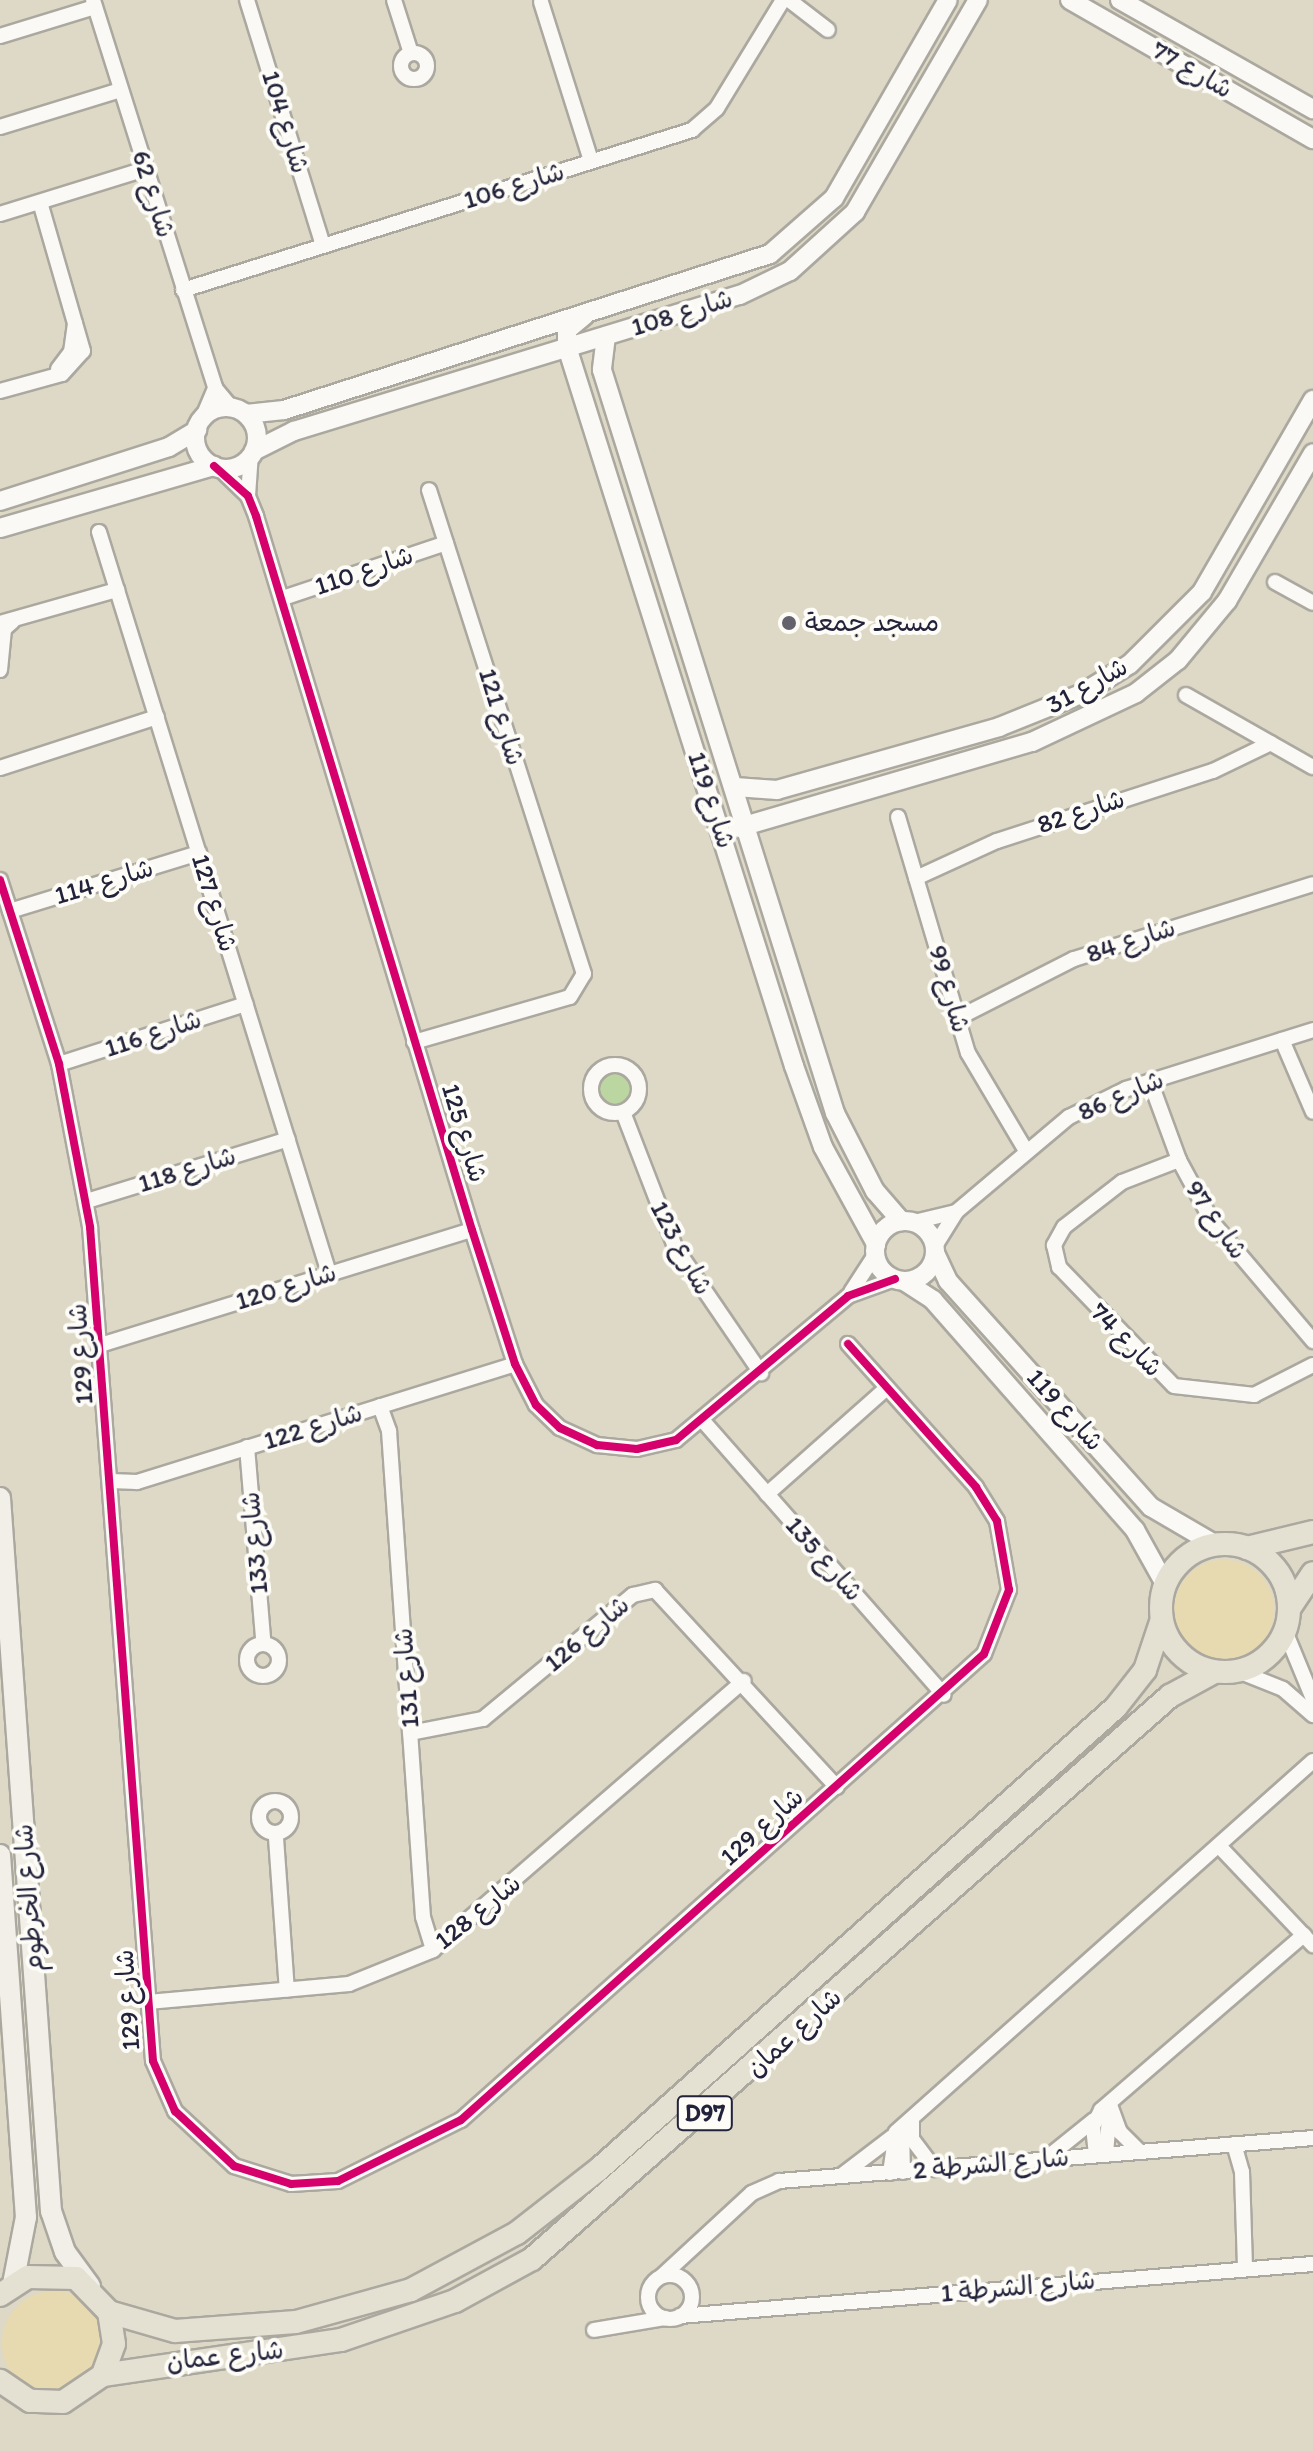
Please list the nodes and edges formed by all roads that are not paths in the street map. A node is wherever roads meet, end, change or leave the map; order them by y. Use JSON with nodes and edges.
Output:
{"nodes":[{"id":1,"x":247,"y":0,"type":"edge"},
{"id":2,"x":394,"y":0,"type":"edge"},
{"id":3,"x":783,"y":0,"type":"edge"},
{"id":4,"x":789,"y":0,"type":"edge"},
{"id":5,"x":948,"y":0,"type":"edge"},
{"id":6,"x":978,"y":0,"type":"edge"},
{"id":7,"x":1070,"y":0,"type":"edge"},
{"id":8,"x":1120,"y":0,"type":"edge"},
{"id":9,"x":540,"y":1,"type":"edge"},
{"id":10,"x":94,"y":4,"type":"edge"},
{"id":11,"x":828,"y":30,"type":"dead end"},
{"id":12,"x":0,"y":36,"type":"edge"},
{"id":13,"x":410,"y":50,"type":"dead end"},
{"id":14,"x":1179,"y":63,"type":"junction"},
{"id":15,"x":1230,"y":63,"type":"junction"},
{"id":16,"x":120,"y":90,"type":"junction"},
{"id":17,"x":1313,"y":91,"type":"edge"},
{"id":18,"x":892,"y":99,"type":"junction"},
{"id":19,"x":1295,"y":99,"type":"junction"},
{"id":20,"x":1313,"y":109,"type":"edge"},
{"id":21,"x":0,"y":127,"type":"edge"},
{"id":22,"x":903,"y":131,"type":"junction"},
{"id":23,"x":1313,"y":139,"type":"edge"},
{"id":24,"x":591,"y":161,"type":"junction"},
{"id":25,"x":145,"y":169,"type":"junction"},
{"id":26,"x":40,"y":202,"type":"junction"},
{"id":27,"x":0,"y":214,"type":"edge"},
{"id":28,"x":323,"y":245,"type":"junction"},
{"id":29,"x":183,"y":290,"type":"junction"},
{"id":30,"x":585,"y":315,"type":"junction"},
{"id":31,"x":606,"y":336,"type":"junction"},
{"id":32,"x":567,"y":347,"type":"junction"},
{"id":33,"x":215,"y":388,"type":"junction"},
{"id":34,"x":0,"y":391,"type":"edge"},
{"id":35,"x":1313,"y":400,"type":"edge"},
{"id":36,"x":239,"y":411,"type":"junction"},
{"id":37,"x":199,"y":425,"type":"junction"},
{"id":38,"x":252,"y":454,"type":"junction"},
{"id":39,"x":1311,"y":458,"type":"edge"},
{"id":40,"x":216,"y":467,"type":"junction"},
{"id":41,"x":429,"y":490,"type":"dead end"},
{"id":42,"x":248,"y":496,"type":"junction"},
{"id":43,"x":0,"y":501,"type":"edge"},
{"id":44,"x":622,"y":520,"type":"junction"},
{"id":45,"x":0,"y":528,"type":"edge"},
{"id":46,"x":99,"y":532,"type":"dead end"},
{"id":47,"x":446,"y":543,"type":"junction"},
{"id":48,"x":661,"y":557,"type":"junction"},
{"id":49,"x":1275,"y":582,"type":"dead end"},
{"id":50,"x":117,"y":590,"type":"junction"},
{"id":51,"x":283,"y":598,"type":"junction"},
{"id":52,"x":1313,"y":603,"type":"edge"},
{"id":53,"x":6,"y":623,"type":"edge"},
{"id":54,"x":0,"y":670,"type":"edge"},
{"id":55,"x":1186,"y":695,"type":"dead end"},
{"id":56,"x":157,"y":717,"type":"junction"},
{"id":57,"x":1025,"y":718,"type":"junction"},
{"id":58,"x":1251,"y":732,"type":"junction"},
{"id":59,"x":1271,"y":743,"type":"junction"},
{"id":60,"x":1248,"y":755,"type":"junction"},
{"id":61,"x":958,"y":763,"type":"junction"},
{"id":62,"x":1313,"y":767,"type":"edge"},
{"id":63,"x":0,"y":768,"type":"edge"},
{"id":64,"x":703,"y":775,"type":"junction"},
{"id":65,"x":735,"y":787,"type":"junction"},
{"id":66,"x":898,"y":817,"type":"dead end"},
{"id":67,"x":747,"y":828,"type":"junction"},
{"id":68,"x":199,"y":853,"type":"junction"},
{"id":69,"x":916,"y":878,"type":"junction"},
{"id":70,"x":0,"y":880,"type":"edge"},
{"id":71,"x":1313,"y":884,"type":"edge"},
{"id":72,"x":10,"y":911,"type":"junction"},
{"id":73,"x":246,"y":1004,"type":"junction"},
{"id":74,"x":958,"y":1018,"type":"junction"},
{"id":75,"x":1313,"y":1030,"type":"edge"},
{"id":76,"x":1282,"y":1040,"type":"junction"},
{"id":77,"x":414,"y":1042,"type":"junction"},
{"id":78,"x":59,"y":1064,"type":"junction"},
{"id":79,"x":1150,"y":1081,"type":"junction"},
{"id":80,"x":623,"y":1112,"type":"dead end"},
{"id":81,"x":1313,"y":1112,"type":"edge"},
{"id":82,"x":288,"y":1139,"type":"junction"},
{"id":83,"x":1025,"y":1149,"type":"junction"},
{"id":84,"x":1179,"y":1160,"type":"junction"},
{"id":85,"x":87,"y":1201,"type":"junction"},
{"id":86,"x":956,"y":1212,"type":"junction"},
{"id":87,"x":908,"y":1222,"type":"junction"},
{"id":88,"x":472,"y":1230,"type":"junction"},
{"id":89,"x":876,"y":1249,"type":"junction"},
{"id":90,"x":935,"y":1250,"type":"junction"},
{"id":91,"x":329,"y":1273,"type":"junction"},
{"id":92,"x":900,"y":1280,"type":"junction"},
{"id":93,"x":848,"y":1296,"type":"junction"},
{"id":94,"x":1313,"y":1341,"type":"edge"},
{"id":95,"x":848,"y":1344,"type":"dead end"},
{"id":96,"x":100,"y":1345,"type":"junction"},
{"id":97,"x":515,"y":1364,"type":"junction"},
{"id":98,"x":1313,"y":1365,"type":"edge"},
{"id":99,"x":761,"y":1373,"type":"junction"},
{"id":100,"x":887,"y":1388,"type":"junction"},
{"id":101,"x":380,"y":1406,"type":"junction"},
{"id":102,"x":704,"y":1422,"type":"junction"},
{"id":103,"x":247,"y":1447,"type":"junction"},
{"id":104,"x":111,"y":1481,"type":"junction"},
{"id":105,"x":767,"y":1494,"type":"junction"},
{"id":106,"x":0,"y":1498,"type":"edge"},
{"id":107,"x":1313,"y":1532,"type":"edge"},
{"id":108,"x":1216,"y":1545,"type":"junction"},
{"id":109,"x":1247,"y":1548,"type":"junction"},
{"id":110,"x":1313,"y":1573,"type":"edge"},
{"id":111,"x":1165,"y":1584,"type":"junction"},
{"id":112,"x":1287,"y":1620,"type":"junction"},
{"id":113,"x":1161,"y":1622,"type":"junction"},
{"id":114,"x":263,"y":1639,"type":"dead end"},
{"id":115,"x":1238,"y":1671,"type":"junction"},
{"id":116,"x":1214,"y":1672,"type":"junction"},
{"id":117,"x":744,"y":1681,"type":"junction"},
{"id":118,"x":944,"y":1695,"type":"junction"},
{"id":119,"x":1312,"y":1712,"type":"edge"},
{"id":120,"x":410,"y":1733,"type":"junction"},
{"id":121,"x":1313,"y":1746,"type":"edge"},
{"id":122,"x":1312,"y":1762,"type":"edge"},
{"id":123,"x":837,"y":1787,"type":"junction"},
{"id":124,"x":276,"y":1838,"type":"dead end"},
{"id":125,"x":1222,"y":1844,"type":"junction"},
{"id":126,"x":0,"y":1855,"type":"edge"},
{"id":127,"x":1309,"y":1940,"type":"edge"},
{"id":128,"x":433,"y":1950,"type":"junction"},
{"id":129,"x":287,"y":1990,"type":"junction"},
{"id":130,"x":148,"y":2002,"type":"junction"},
{"id":131,"x":1110,"y":2105,"type":"junction"},
{"id":132,"x":1094,"y":2120,"type":"junction"},
{"id":133,"x":908,"y":2122,"type":"junction"},
{"id":134,"x":893,"y":2136,"type":"junction"},
{"id":135,"x":1313,"y":2138,"type":"edge"},
{"id":136,"x":1239,"y":2143,"type":"junction"},
{"id":137,"x":1140,"y":2152,"type":"junction"},
{"id":138,"x":1101,"y":2155,"type":"junction"},
{"id":139,"x":1043,"y":2160,"type":"junction"},
{"id":140,"x":935,"y":2169,"type":"junction"},
{"id":141,"x":896,"y":2172,"type":"junction"},
{"id":142,"x":837,"y":2177,"type":"junction"},
{"id":143,"x":693,"y":2248,"type":"junction"},
{"id":144,"x":1313,"y":2264,"type":"edge"},
{"id":145,"x":1251,"y":2268,"type":"junction"},
{"id":146,"x":662,"y":2276,"type":"junction"},
{"id":147,"x":90,"y":2286,"type":"junction"},
{"id":148,"x":689,"y":2287,"type":"junction"},
{"id":149,"x":6,"y":2290,"type":"edge"},
{"id":150,"x":649,"y":2302,"type":"junction"},
{"id":151,"x":109,"y":2312,"type":"junction"},
{"id":152,"x":722,"y":2313,"type":"junction"},
{"id":153,"x":673,"y":2317,"type":"junction"},
{"id":154,"x":626,"y":2322,"type":"junction"},
{"id":155,"x":594,"y":2330,"type":"dead end"},
{"id":156,"x":103,"y":2375,"type":"junction"},
{"id":157,"x":1,"y":2383,"type":"edge"}],
"edges":[{"from":1,"to":28,"type":"street","name":"شارع 104"},
{"from":2,"to":13,"type":"street"},
{"from":3,"to":24,"type":"street","name":"شارع 106"},
{"from":4,"to":11,"type":"street"},
{"from":5,"to":18,"type":"street","name":"شارع 108"},
{"from":6,"to":22,"type":"street","name":"شارع 108"},
{"from":7,"to":14,"type":"street","name":"شارع 77"},
{"from":8,"to":15,"type":"street","name":"شارع 77"},
{"from":9,"to":24,"type":"street"},
{"from":10,"to":12,"type":"street"},
{"from":10,"to":16,"type":"street","name":"شارع 62"},
{"from":14,"to":15,"type":"street"},
{"from":14,"to":23,"type":"street","name":"شارع 77"},
{"from":15,"to":19,"type":"street","name":"شارع 77"},
{"from":16,"to":21,"type":"street"},
{"from":16,"to":25,"type":"street","name":"شارع 62"},
{"from":17,"to":19,"type":"street"},
{"from":18,"to":22,"type":"street"},
{"from":18,"to":30,"type":"street","name":"شارع 108"},
{"from":19,"to":20,"type":"street","name":"شارع 77"},
{"from":22,"to":31,"type":"street","name":"شارع 108"},
{"from":24,"to":28,"type":"street","name":"شارع 106"},
{"from":25,"to":26,"type":"street"},
{"from":25,"to":29,"type":"street","name":"شارع 62"},
{"from":26,"to":27,"type":"street"},
{"from":26,"to":34,"type":"street"},
{"from":28,"to":29,"type":"street","name":"شارع 106"},
{"from":29,"to":33,"type":"street","name":"شارع 62"},
{"from":30,"to":32,"type":"street"},
{"from":30,"to":36,"type":"street","name":"شارع 108"},
{"from":31,"to":32,"type":"street","name":"شارع 108"},
{"from":31,"to":48,"type":"street","name":"شارع 119"},
{"from":32,"to":38,"type":"street","name":"شارع 108"},
{"from":32,"to":44,"type":"street","name":"شارع 119"},
{"from":33,"to":36,"type":"street","name":"شارع 62"},
{"from":33,"to":37,"type":"street"},
{"from":35,"to":57,"type":"street","name":"شارع 31"},
{"from":36,"to":37,"type":"street"},
{"from":36,"to":38,"type":"street"},
{"from":37,"to":40,"type":"street"},
{"from":37,"to":43,"type":"street"},
{"from":38,"to":40,"type":"street"},
{"from":38,"to":42,"type":"street","name":"شارع 125"},
{"from":39,"to":61,"type":"street","name":"شارع 31"},
{"from":40,"to":42,"type":"street","name":"شارع 125"},
{"from":40,"to":45,"type":"street"},
{"from":41,"to":47,"type":"street","name":"شارع 121"},
{"from":42,"to":51,"type":"street","name":"شارع 125"},
{"from":44,"to":48,"type":"street"},
{"from":44,"to":64,"type":"street","name":"شارع 119"},
{"from":46,"to":50,"type":"street","name":"شارع 127"},
{"from":47,"to":51,"type":"street","name":"شارع 110"},
{"from":47,"to":77,"type":"street","name":"شارع 121"},
{"from":48,"to":65,"type":"street","name":"شارع 119"},
{"from":49,"to":52,"type":"street"},
{"from":50,"to":53,"type":"street"},
{"from":50,"to":56,"type":"street","name":"شارع 127"},
{"from":51,"to":77,"type":"street","name":"شارع 125"},
{"from":53,"to":54,"type":"street"},
{"from":55,"to":58,"type":"street"},
{"from":56,"to":63,"type":"street"},
{"from":56,"to":68,"type":"street","name":"شارع 127"},
{"from":57,"to":61,"type":"street"},
{"from":57,"to":65,"type":"street","name":"شارع 31"},
{"from":58,"to":59,"type":"street"},
{"from":58,"to":60,"type":"street"},
{"from":59,"to":60,"type":"street","name":"شارع 82"},
{"from":59,"to":62,"type":"street"},
{"from":60,"to":69,"type":"street","name":"شارع 82"},
{"from":61,"to":67,"type":"street","name":"شارع 31"},
{"from":64,"to":67,"type":"street"},
{"from":64,"to":89,"type":"street","name":"شارع 119"},
{"from":65,"to":67,"type":"street","name":"شارع 119"},
{"from":66,"to":69,"type":"street","name":"شارع 99"},
{"from":67,"to":87,"type":"street","name":"شارع 119"},
{"from":68,"to":72,"type":"street","name":"شارع 114"},
{"from":68,"to":73,"type":"street","name":"شارع 127"},
{"from":69,"to":74,"type":"street","name":"شارع 99"},
{"from":70,"to":72,"type":"street","name":"شارع 129"},
{"from":71,"to":74,"type":"street","name":"شارع 84"},
{"from":72,"to":78,"type":"street","name":"شارع 129"},
{"from":73,"to":78,"type":"street","name":"شارع 116"},
{"from":73,"to":82,"type":"street","name":"شارع 127"},
{"from":74,"to":83,"type":"street","name":"شارع 99"},
{"from":75,"to":76,"type":"street","name":"شارع 86"},
{"from":76,"to":79,"type":"street","name":"شارع 86"},
{"from":76,"to":81,"type":"street"},
{"from":77,"to":88,"type":"street","name":"شارع 125"},
{"from":78,"to":85,"type":"street","name":"شارع 129"},
{"from":79,"to":83,"type":"street","name":"شارع 86"},
{"from":79,"to":84,"type":"street","name":"شارع 97"},
{"from":80,"to":99,"type":"street","name":"شارع 123"},
{"from":82,"to":85,"type":"street","name":"شارع 118"},
{"from":82,"to":91,"type":"street","name":"شارع 127"},
{"from":83,"to":86,"type":"street","name":"شارع 86"},
{"from":84,"to":94,"type":"street","name":"شارع 97"},
{"from":84,"to":98,"type":"street","name":"شارع 74"},
{"from":85,"to":96,"type":"street","name":"شارع 129"},
{"from":86,"to":87,"type":"street","name":"شارع 86"},
{"from":86,"to":90,"type":"street","name":"شارع 86"},
{"from":87,"to":89,"type":"street"},
{"from":87,"to":90,"type":"street","name":"شارع 119"},
{"from":88,"to":91,"type":"street","name":"شارع 120"},
{"from":88,"to":97,"type":"street","name":"شارع 125"},
{"from":89,"to":92,"type":"street","name":"شارع 119"},
{"from":89,"to":93,"type":"street","name":"شارع 125"},
{"from":90,"to":92,"type":"street"},
{"from":90,"to":108,"type":"street","name":"شارع 119"},
{"from":91,"to":96,"type":"street","name":"شارع 120"},
{"from":92,"to":93,"type":"street","name":"شارع 125"},
{"from":92,"to":111,"type":"street","name":"شارع 119"},
{"from":93,"to":99,"type":"street","name":"شارع 125"},
{"from":95,"to":100,"type":"street","name":"شارع 129"},
{"from":96,"to":104,"type":"street","name":"شارع 129"},
{"from":97,"to":101,"type":"street","name":"شارع 122"},
{"from":97,"to":102,"type":"street","name":"شارع 125"},
{"from":99,"to":102,"type":"street","name":"شارع 125"},
{"from":100,"to":105,"type":"street"},
{"from":100,"to":118,"type":"street","name":"شارع 129"},
{"from":101,"to":103,"type":"street","name":"شارع 122"},
{"from":101,"to":120,"type":"street","name":"شارع 131"},
{"from":102,"to":105,"type":"street","name":"شارع 135"},
{"from":103,"to":104,"type":"street","name":"شارع 122"},
{"from":103,"to":114,"type":"street","name":"شارع 133"},
{"from":104,"to":130,"type":"street","name":"شارع 129"},
{"from":105,"to":118,"type":"street","name":"شارع 135"},
{"from":106,"to":147,"type":"main road","name":"شارع الخرطوم"},
{"from":107,"to":109,"type":"main road"},
{"from":108,"to":109,"type":"main road"},
{"from":108,"to":111,"type":"main road"},
{"from":109,"to":112,"type":"main road"},
{"from":110,"to":112,"type":"main road"},
{"from":111,"to":113,"type":"main road"},
{"from":112,"to":115,"type":"main road"},
{"from":112,"to":119,"type":"street"},
{"from":113,"to":116,"type":"main road"},
{"from":113,"to":151,"type":"main road","name":"شارع عمان","number":"D97"},
{"from":115,"to":116,"type":"main road"},
{"from":115,"to":119,"type":"street"},
{"from":116,"to":156,"type":"main road","name":"شارع عمان","number":"D97"},
{"from":117,"to":120,"type":"street","name":"شارع 126"},
{"from":117,"to":123,"type":"street","name":"شارع 126"},
{"from":117,"to":128,"type":"street","name":"شارع 128"},
{"from":118,"to":123,"type":"street","name":"شارع 129"},
{"from":120,"to":128,"type":"street","name":"شارع 131"},
{"from":121,"to":122,"type":"street"},
{"from":122,"to":125,"type":"street"},
{"from":123,"to":130,"type":"street","name":"شارع 129"},
{"from":124,"to":129,"type":"street"},
{"from":125,"to":127,"type":"street"},
{"from":125,"to":133,"type":"street"},
{"from":126,"to":149,"type":"main road","name":"شارع الخرطوم"},
{"from":127,"to":131,"type":"street"},
{"from":128,"to":129,"type":"street","name":"شارع 128"},
{"from":129,"to":130,"type":"street","name":"شارع 128"},
{"from":131,"to":132,"type":"street"},
{"from":131,"to":137,"type":"street"},
{"from":131,"to":138,"type":"street"},
{"from":132,"to":138,"type":"street"},
{"from":132,"to":139,"type":"street"},
{"from":133,"to":134,"type":"street"},
{"from":133,"to":140,"type":"street"},
{"from":133,"to":141,"type":"street"},
{"from":134,"to":141,"type":"street"},
{"from":134,"to":142,"type":"street"},
{"from":135,"to":136,"type":"street","name":"شارع الشرطة 2"},
{"from":136,"to":137,"type":"street","name":"شارع الشرطة 2"},
{"from":136,"to":145,"type":"street"},
{"from":137,"to":138,"type":"street","name":"شارع الشرطة 2"},
{"from":138,"to":139,"type":"street","name":"شارع الشرطة 2"},
{"from":139,"to":140,"type":"street","name":"شارع الشرطة 2"},
{"from":140,"to":141,"type":"street","name":"شارع الشرطة 2"},
{"from":141,"to":142,"type":"street","name":"شارع الشرطة 2"},
{"from":142,"to":143,"type":"street","name":"شارع الشرطة 2"},
{"from":143,"to":146,"type":"street","name":"شارع الشرطة 2"},
{"from":143,"to":148,"type":"street"},
{"from":144,"to":145,"type":"street","name":"شارع الشرطة 1"},
{"from":145,"to":152,"type":"street","name":"شارع الشرطة 1"},
{"from":146,"to":148,"type":"street"},
{"from":146,"to":150,"type":"street"},
{"from":147,"to":149,"type":"main road"},
{"from":147,"to":151,"type":"main road"},
{"from":148,"to":152,"type":"street"},
{"from":148,"to":153,"type":"street"},
{"from":150,"to":153,"type":"street"},
{"from":150,"to":154,"type":"street"},
{"from":151,"to":156,"type":"main road"},
{"from":152,"to":153,"type":"street","name":"شارع الشرطة 1"},
{"from":153,"to":154,"type":"street","name":"شارع الشرطة 1"},
{"from":154,"to":155,"type":"street","name":"شارع الشرطة 1"},
{"from":156,"to":157,"type":"main road"}]}
